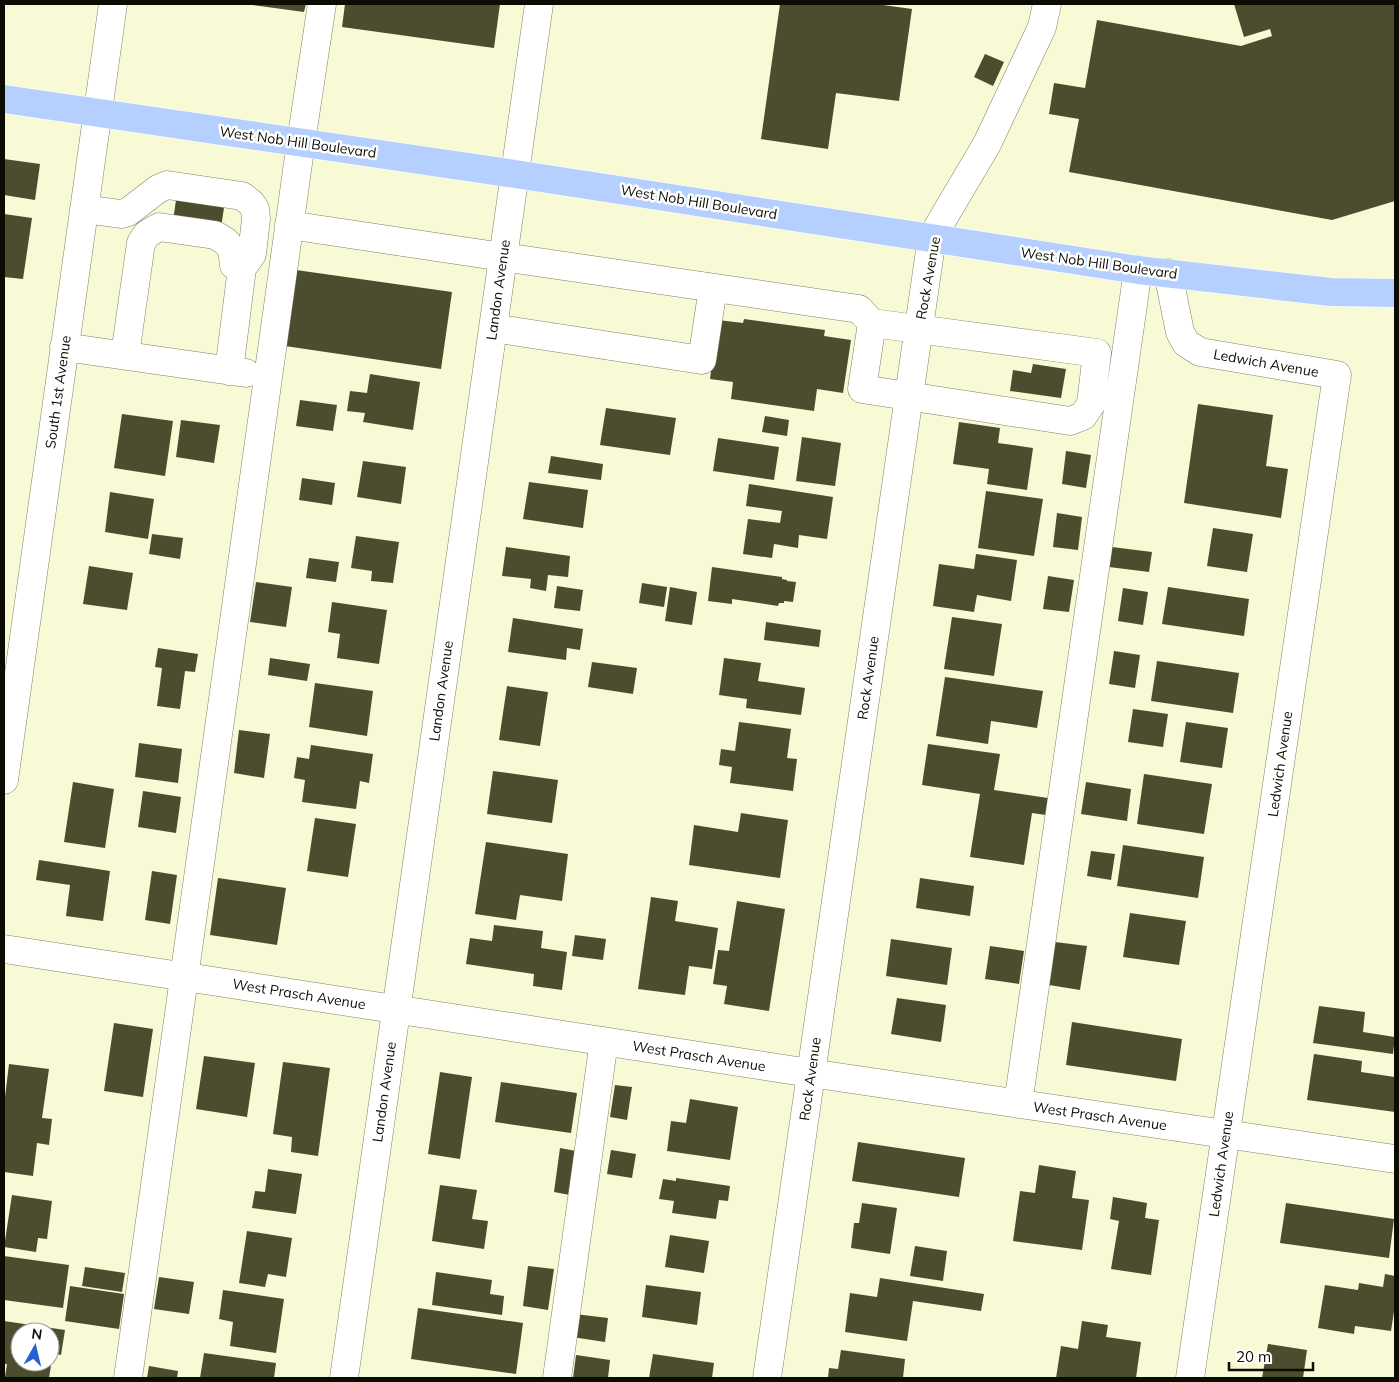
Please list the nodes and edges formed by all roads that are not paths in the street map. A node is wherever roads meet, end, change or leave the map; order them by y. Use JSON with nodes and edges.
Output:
{"nodes":[{"id":1,"x":113,"y":4,"type":"edge"},
{"id":2,"x":322,"y":4,"type":"edge"},
{"id":3,"x":539,"y":4,"type":"edge"},
{"id":4,"x":1047,"y":4,"type":"edge"},
{"id":5,"x":4,"y":99,"type":"edge"},
{"id":6,"x":97,"y":113,"type":"junction"},
{"id":7,"x":301,"y":142,"type":"junction"},
{"id":8,"x":515,"y":174,"type":"junction"},
{"id":9,"x":84,"y":209,"type":"junction"},
{"id":10,"x":289,"y":224,"type":"junction"},
{"id":11,"x":932,"y":237,"type":"junction"},
{"id":12,"x":503,"y":257,"type":"junction"},
{"id":13,"x":242,"y":268,"type":"junction"},
{"id":14,"x":1138,"y":270,"type":"junction"},
{"id":15,"x":1168,"y":273,"type":"junction"},
{"id":16,"x":713,"y":288,"type":"junction"},
{"id":17,"x":1395,"y":293,"type":"edge"},
{"id":18,"x":872,"y":323,"type":"junction"},
{"id":19,"x":493,"y":328,"type":"junction"},
{"id":20,"x":919,"y":330,"type":"junction"},
{"id":21,"x":64,"y":347,"type":"junction"},
{"id":22,"x":126,"y":355,"type":"junction"},
{"id":23,"x":229,"y":371,"type":"junction"},
{"id":24,"x":268,"y":376,"type":"junction"},
{"id":25,"x":909,"y":396,"type":"junction"},
{"id":26,"x":4,"y":780,"type":"edge"},
{"id":27,"x":4,"y":949,"type":"edge"},
{"id":28,"x":184,"y":977,"type":"junction"},
{"id":29,"x":396,"y":1009,"type":"junction"},
{"id":30,"x":604,"y":1041,"type":"junction"},
{"id":31,"x":810,"y":1073,"type":"junction"},
{"id":32,"x":1018,"y":1104,"type":"junction"},
{"id":33,"x":1226,"y":1134,"type":"junction"},
{"id":34,"x":1395,"y":1159,"type":"edge"},
{"id":35,"x":128,"y":1378,"type":"edge"},
{"id":36,"x":344,"y":1378,"type":"edge"},
{"id":37,"x":557,"y":1378,"type":"edge"},
{"id":38,"x":767,"y":1378,"type":"edge"},
{"id":39,"x":1190,"y":1378,"type":"edge"}],
"edges":[{"from":1,"to":6,"type":"street","name":"South 1st Avenue"},
{"from":2,"to":7,"type":"street"},
{"from":3,"to":8,"type":"street","name":"Landon Avenue"},
{"from":4,"to":11,"type":"street","name":"Rock Avenue"},
{"from":5,"to":6,"type":"main road","name":"West Nob Hill Boulevard"},
{"from":6,"to":7,"type":"main road","name":"West Nob Hill Boulevard"},
{"from":6,"to":9,"type":"street","name":"South 1st Avenue"},
{"from":7,"to":8,"type":"main road","name":"West Nob Hill Boulevard"},
{"from":7,"to":10,"type":"street"},
{"from":8,"to":11,"type":"main road","name":"West Nob Hill Boulevard"},
{"from":8,"to":12,"type":"street","name":"Landon Avenue"},
{"from":9,"to":13,"type":"street"},
{"from":9,"to":21,"type":"street","name":"South 1st Avenue"},
{"from":10,"to":12,"type":"street"},
{"from":10,"to":24,"type":"street"},
{"from":11,"to":14,"type":"main road","name":"West Nob Hill Boulevard"},
{"from":11,"to":20,"type":"street","name":"Rock Avenue"},
{"from":12,"to":16,"type":"street"},
{"from":12,"to":19,"type":"street","name":"Landon Avenue"},
{"from":13,"to":22,"type":"street"},
{"from":13,"to":23,"type":"street"},
{"from":14,"to":15,"type":"main road","name":"West Nob Hill Boulevard"},
{"from":14,"to":32,"type":"street"},
{"from":15,"to":17,"type":"main road","name":"West Nob Hill Boulevard"},
{"from":15,"to":33,"type":"street","name":"Ledwich Avenue"},
{"from":16,"to":18,"type":"street"},
{"from":16,"to":19,"type":"street"},
{"from":18,"to":20,"type":"street"},
{"from":18,"to":25,"type":"street"},
{"from":19,"to":29,"type":"street","name":"Landon Avenue"},
{"from":20,"to":25,"type":"street","name":"Rock Avenue"},
{"from":20,"to":25,"type":"street"},
{"from":21,"to":22,"type":"street"},
{"from":21,"to":26,"type":"street","name":"South 1st Avenue"},
{"from":22,"to":23,"type":"street"},
{"from":23,"to":24,"type":"street"},
{"from":24,"to":28,"type":"street"},
{"from":25,"to":31,"type":"street","name":"Rock Avenue"},
{"from":27,"to":28,"type":"street","name":"West Prasch Avenue"},
{"from":28,"to":29,"type":"street","name":"West Prasch Avenue"},
{"from":28,"to":35,"type":"street"},
{"from":29,"to":30,"type":"street","name":"West Prasch Avenue"},
{"from":29,"to":36,"type":"street","name":"Landon Avenue"},
{"from":30,"to":31,"type":"street","name":"West Prasch Avenue"},
{"from":30,"to":37,"type":"street"},
{"from":31,"to":32,"type":"street","name":"West Prasch Avenue"},
{"from":31,"to":38,"type":"street","name":"Rock Avenue"},
{"from":32,"to":33,"type":"street","name":"West Prasch Avenue"},
{"from":33,"to":34,"type":"street","name":"West Prasch Avenue"},
{"from":33,"to":39,"type":"street","name":"Ledwich Avenue"}]}
